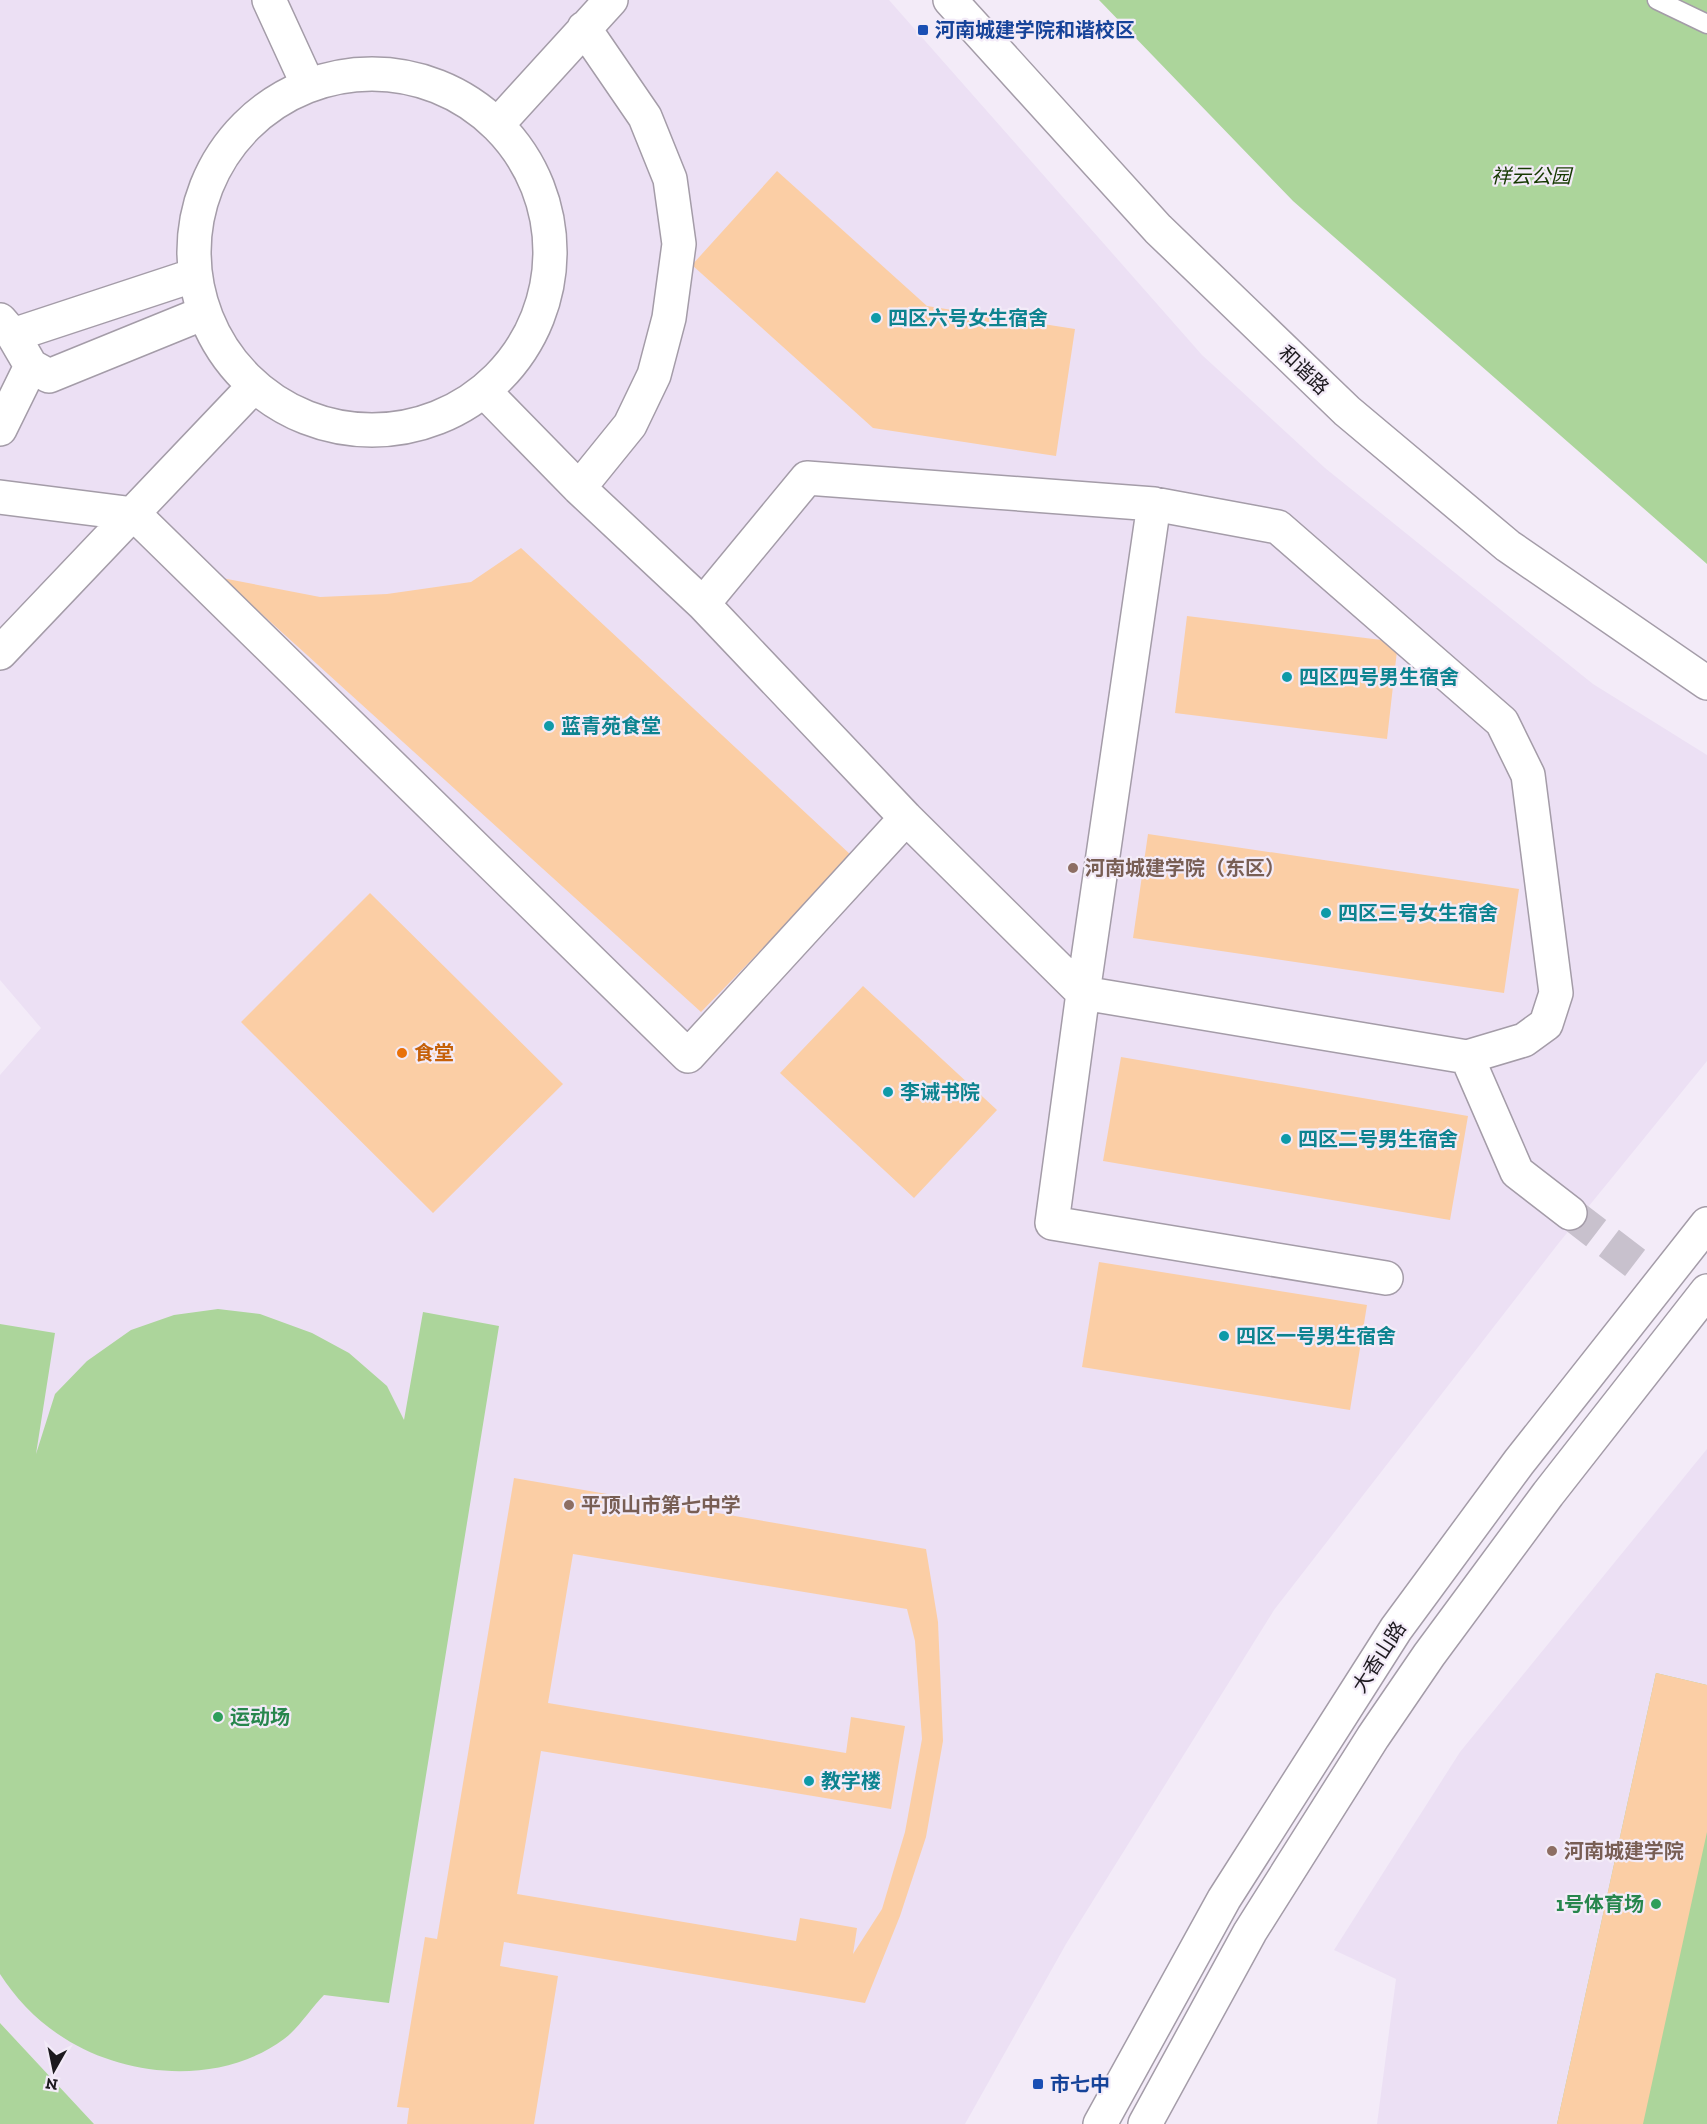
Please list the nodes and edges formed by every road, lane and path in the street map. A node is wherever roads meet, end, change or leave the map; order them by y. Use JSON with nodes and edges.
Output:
{"nodes":[{"id":1,"x":269,"y":0,"type":"edge"},
{"id":2,"x":611,"y":0,"type":"edge"},
{"id":3,"x":950,"y":0,"type":"edge"},
{"id":4,"x":1657,"y":0,"type":"edge"},
{"id":5,"x":1707,"y":24,"type":"edge"},
{"id":6,"x":584,"y":28,"type":"junction"},
{"id":7,"x":308,"y":85,"type":"junction"},
{"id":8,"x":498,"y":124,"type":"junction"},
{"id":9,"x":195,"y":275,"type":"junction"},
{"id":10,"x":204,"y":314,"type":"junction"},
{"id":11,"x":7,"y":328,"type":"edge"},
{"id":12,"x":31,"y":366,"type":"junction"},
{"id":13,"x":254,"y":386,"type":"junction"},
{"id":14,"x":484,"y":391,"type":"junction"},
{"id":15,"x":0,"y":429,"type":"edge"},
{"id":16,"x":579,"y":488,"type":"junction"},
{"id":17,"x":0,"y":496,"type":"edge"},
{"id":18,"x":1154,"y":504,"type":"junction"},
{"id":19,"x":134,"y":514,"type":"junction"},
{"id":20,"x":703,"y":604,"type":"junction"},
{"id":21,"x":0,"y":653,"type":"edge"},
{"id":22,"x":1707,"y":683,"type":"edge"},
{"id":23,"x":906,"y":818,"type":"junction"},
{"id":24,"x":1083,"y":993,"type":"junction"},
{"id":25,"x":1467,"y":1057,"type":"junction"},
{"id":26,"x":1570,"y":1213,"type":"tunnel mouth"},
{"id":27,"x":1707,"y":1224,"type":"edge"},
{"id":28,"x":1386,"y":1278,"type":"dead end"},
{"id":29,"x":1707,"y":1291,"type":"edge"},
{"id":30,"x":1100,"y":2124,"type":"edge"},
{"id":31,"x":1145,"y":2124,"type":"edge"}],
"edges":[{"from":1,"to":7,"type":"street"},
{"from":2,"to":6,"type":"street"},
{"from":3,"to":22,"type":"street","name":"和谐路"},
{"from":4,"to":5,"type":"lane"},
{"from":6,"to":8,"type":"street"},
{"from":6,"to":16,"type":"street"},
{"from":7,"to":8,"type":"street"},
{"from":7,"to":9,"type":"street"},
{"from":8,"to":14,"type":"street"},
{"from":9,"to":10,"type":"street"},
{"from":9,"to":11,"type":"street"},
{"from":10,"to":12,"type":"street"},
{"from":10,"to":13,"type":"street"},
{"from":11,"to":12,"type":"street"},
{"from":12,"to":15,"type":"street"},
{"from":13,"to":14,"type":"street"},
{"from":13,"to":19,"type":"street"},
{"from":14,"to":16,"type":"street"},
{"from":16,"to":20,"type":"street"},
{"from":17,"to":19,"type":"street"},
{"from":18,"to":20,"type":"street"},
{"from":18,"to":24,"type":"street"},
{"from":18,"to":25,"type":"street"},
{"from":19,"to":21,"type":"street"},
{"from":19,"to":23,"type":"street"},
{"from":20,"to":23,"type":"street"},
{"from":23,"to":24,"type":"street"},
{"from":24,"to":25,"type":"street"},
{"from":24,"to":28,"type":"street"},
{"from":25,"to":26,"type":"street"},
{"from":27,"to":30,"type":"street","name":"大香山路"},
{"from":29,"to":31,"type":"street","name":"大香山路"}]}
